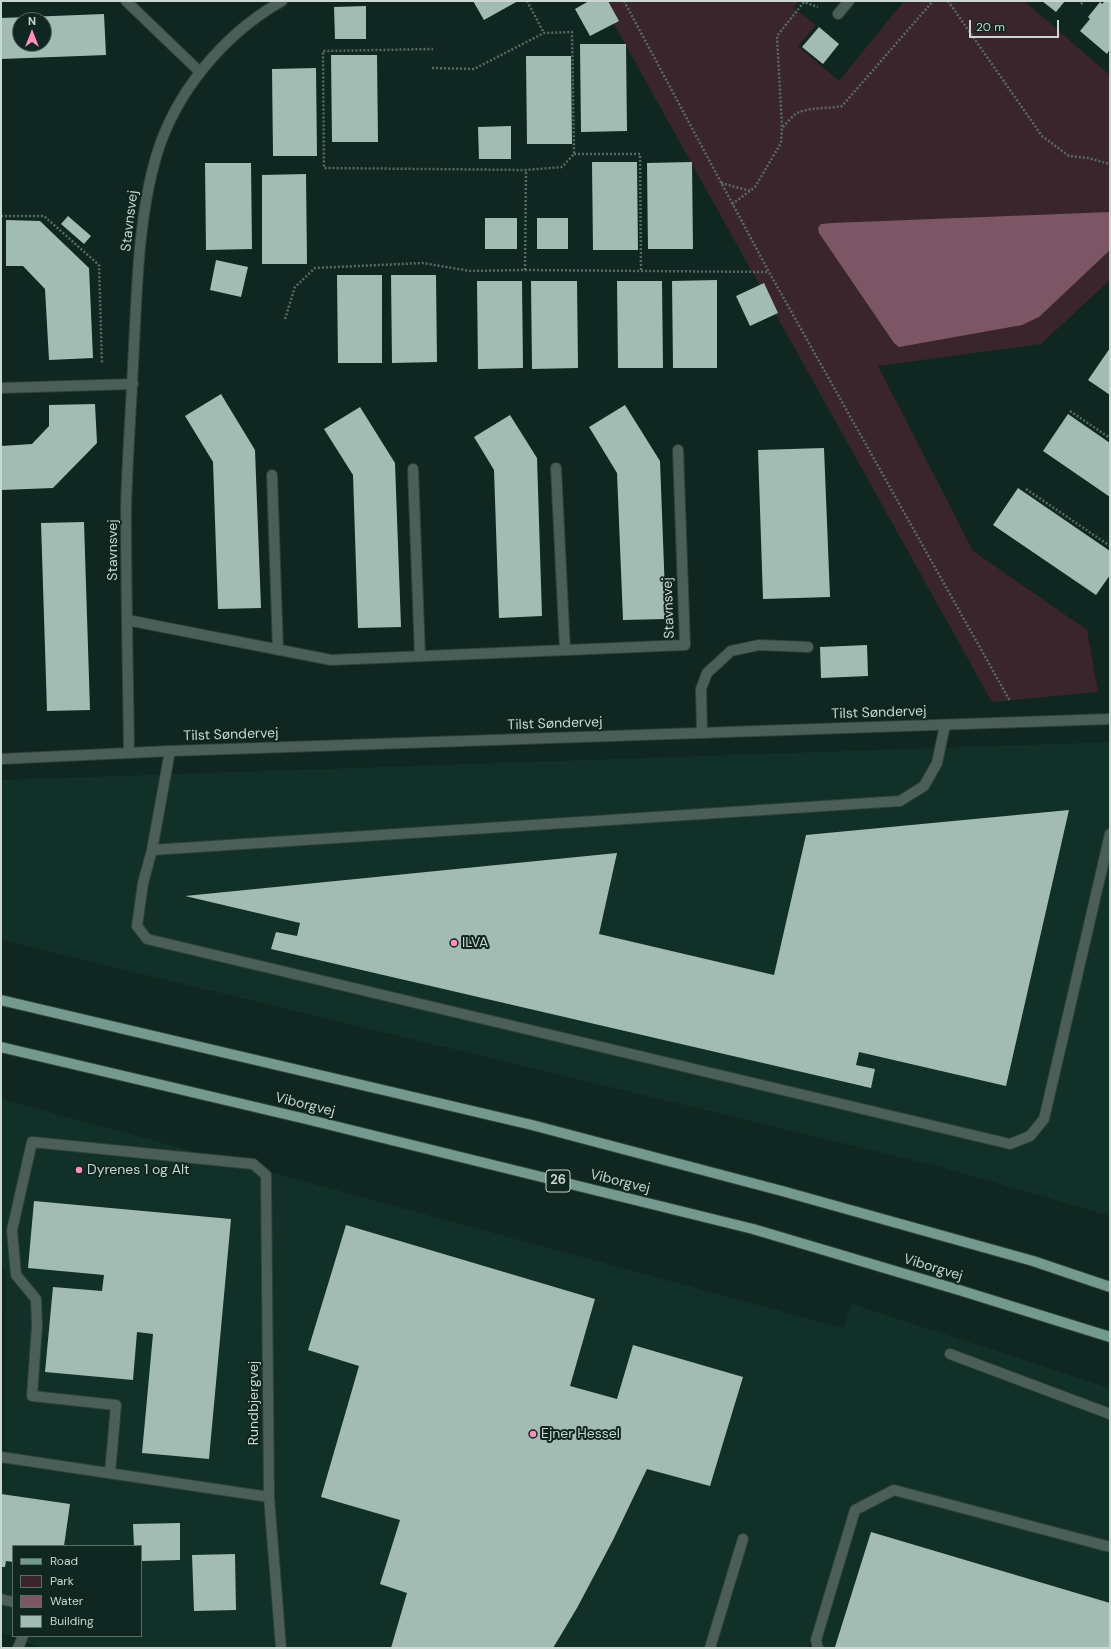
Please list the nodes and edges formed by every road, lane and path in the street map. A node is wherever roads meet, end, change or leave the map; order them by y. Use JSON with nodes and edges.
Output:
{"nodes":[{"id":1,"x":126,"y":1,"type":"edge"},
{"id":2,"x":282,"y":1,"type":"edge"},
{"id":3,"x":527,"y":1,"type":"edge"},
{"id":4,"x":624,"y":1,"type":"edge"},
{"id":5,"x":849,"y":1,"type":"edge"},
{"id":6,"x":933,"y":1,"type":"edge"},
{"id":7,"x":948,"y":1,"type":"edge"},
{"id":8,"x":838,"y":14,"type":"joint"},
{"id":9,"x":544,"y":33,"type":"junction"},
{"id":10,"x":433,"y":49,"type":"dead end"},
{"id":11,"x":432,"y":68,"type":"dead end"},
{"id":12,"x":200,"y":72,"type":"junction"},
{"id":13,"x":782,"y":127,"type":"junction"},
{"id":14,"x":574,"y":154,"type":"junction"},
{"id":15,"x":1110,"y":164,"type":"edge"},
{"id":16,"x":526,"y":170,"type":"junction"},
{"id":17,"x":721,"y":182,"type":"junction"},
{"id":18,"x":750,"y":191,"type":"junction"},
{"id":19,"x":732,"y":204,"type":"junction"},
{"id":20,"x":1,"y":216,"type":"edge"},
{"id":21,"x":525,"y":270,"type":"junction"},
{"id":22,"x":641,"y":271,"type":"junction"},
{"id":23,"x":769,"y":272,"type":"junction"},
{"id":24,"x":286,"y":319,"type":"dead end"},
{"id":25,"x":133,"y":384,"type":"junction"},
{"id":26,"x":102,"y":385,"type":"junction"},
{"id":27,"x":1,"y":388,"type":"edge"},
{"id":28,"x":1070,"y":411,"type":"dead end"},
{"id":29,"x":1110,"y":438,"type":"edge"},
{"id":30,"x":678,"y":450,"type":"dead end"},
{"id":31,"x":556,"y":468,"type":"dead end"},
{"id":32,"x":412,"y":469,"type":"dead end"},
{"id":33,"x":272,"y":475,"type":"dead end"},
{"id":34,"x":1026,"y":489,"type":"dead end"},
{"id":35,"x":1110,"y":546,"type":"edge"},
{"id":36,"x":127,"y":620,"type":"junction"},
{"id":37,"x":808,"y":647,"type":"dead end"},
{"id":38,"x":278,"y":650,"type":"junction"},
{"id":39,"x":565,"y":650,"type":"junction"},
{"id":40,"x":420,"y":656,"type":"junction"},
{"id":41,"x":1110,"y":719,"type":"edge"},
{"id":42,"x":1021,"y":721,"type":"junction"},
{"id":43,"x":945,"y":725,"type":"junction"},
{"id":44,"x":702,"y":733,"type":"junction"},
{"id":45,"x":170,"y":751,"type":"junction"},
{"id":46,"x":129,"y":752,"type":"junction"},
{"id":47,"x":1,"y":759,"type":"edge"},
{"id":48,"x":1110,"y":834,"type":"edge"},
{"id":49,"x":152,"y":850,"type":"junction"},
{"id":50,"x":1,"y":1000,"type":"edge"},
{"id":51,"x":1,"y":1047,"type":"edge"},
{"id":52,"x":1110,"y":1287,"type":"edge"},
{"id":53,"x":1110,"y":1338,"type":"edge"},
{"id":54,"x":950,"y":1354,"type":"dead end"},
{"id":55,"x":1110,"y":1414,"type":"edge"},
{"id":56,"x":1,"y":1457,"type":"edge"},
{"id":57,"x":110,"y":1473,"type":"junction"},
{"id":58,"x":268,"y":1497,"type":"junction"},
{"id":59,"x":743,"y":1539,"type":"dead end"},
{"id":60,"x":1110,"y":1547,"type":"edge"},
{"id":61,"x":1,"y":1599,"type":"edge"},
{"id":62,"x":12,"y":1602,"type":"edge"},
{"id":63,"x":23,"y":1637,"type":"edge"},
{"id":64,"x":18,"y":1648,"type":"edge"},
{"id":65,"x":281,"y":1648,"type":"edge"},
{"id":66,"x":710,"y":1648,"type":"edge"},
{"id":67,"x":818,"y":1648,"type":"edge"}],
"edges":[{"from":1,"to":12,"type":"street"},
{"from":2,"to":12,"type":"street","name":"Stavnsvej"},
{"from":3,"to":9,"type":"path"},
{"from":4,"to":17,"type":"path"},
{"from":5,"to":8,"type":"street"},
{"from":6,"to":13,"type":"path"},
{"from":7,"to":15,"type":"path"},
{"from":8,"to":13,"type":"path"},
{"from":9,"to":11,"type":"path"},
{"from":9,"to":14,"type":"path"},
{"from":10,"to":16,"type":"path"},
{"from":12,"to":25,"type":"street","name":"Stavnsvej"},
{"from":13,"to":18,"type":"path"},
{"from":14,"to":16,"type":"path"},
{"from":14,"to":22,"type":"path"},
{"from":16,"to":21,"type":"path"},
{"from":17,"to":18,"type":"path"},
{"from":17,"to":19,"type":"path"},
{"from":18,"to":19,"type":"path"},
{"from":19,"to":23,"type":"path"},
{"from":20,"to":26,"type":"path"},
{"from":21,"to":22,"type":"path"},
{"from":21,"to":24,"type":"path"},
{"from":22,"to":23,"type":"path"},
{"from":23,"to":42,"type":"path"},
{"from":25,"to":26,"type":"street"},
{"from":25,"to":36,"type":"street","name":"Stavnsvej"},
{"from":26,"to":27,"type":"street"},
{"from":28,"to":29,"type":"path"},
{"from":30,"to":39,"type":"street","name":"Stavnsvej"},
{"from":31,"to":39,"type":"street"},
{"from":32,"to":40,"type":"street"},
{"from":33,"to":38,"type":"street"},
{"from":34,"to":35,"type":"path"},
{"from":36,"to":38,"type":"street","name":"Stavnsvej"},
{"from":36,"to":46,"type":"street","name":"Stavnsvej"},
{"from":37,"to":44,"type":"street"},
{"from":38,"to":40,"type":"street","name":"Stavnsvej"},
{"from":39,"to":40,"type":"street","name":"Stavnsvej"},
{"from":41,"to":42,"type":"street","name":"Tilst Søndervej"},
{"from":42,"to":43,"type":"street","name":"Tilst Søndervej"},
{"from":43,"to":44,"type":"street","name":"Tilst Søndervej"},
{"from":43,"to":49,"type":"street"},
{"from":44,"to":45,"type":"street","name":"Tilst Søndervej"},
{"from":45,"to":46,"type":"street","name":"Tilst Søndervej"},
{"from":45,"to":49,"type":"street"},
{"from":46,"to":47,"type":"street","name":"Tilst Søndervej"},
{"from":48,"to":49,"type":"street"},
{"from":50,"to":52,"type":"main road"},
{"from":51,"to":53,"type":"main road","name":"Viborgvej","number":"26"},
{"from":54,"to":55,"type":"street"},
{"from":56,"to":57,"type":"street"},
{"from":57,"to":58,"type":"street"},
{"from":57,"to":58,"type":"street","name":"Rundbjergvej"},
{"from":58,"to":65,"type":"street","name":"Rundbjergvej"},
{"from":59,"to":66,"type":"street"},
{"from":60,"to":67,"type":"street"},
{"from":61,"to":62,"type":"street"},
{"from":63,"to":64,"type":"street"}]}
